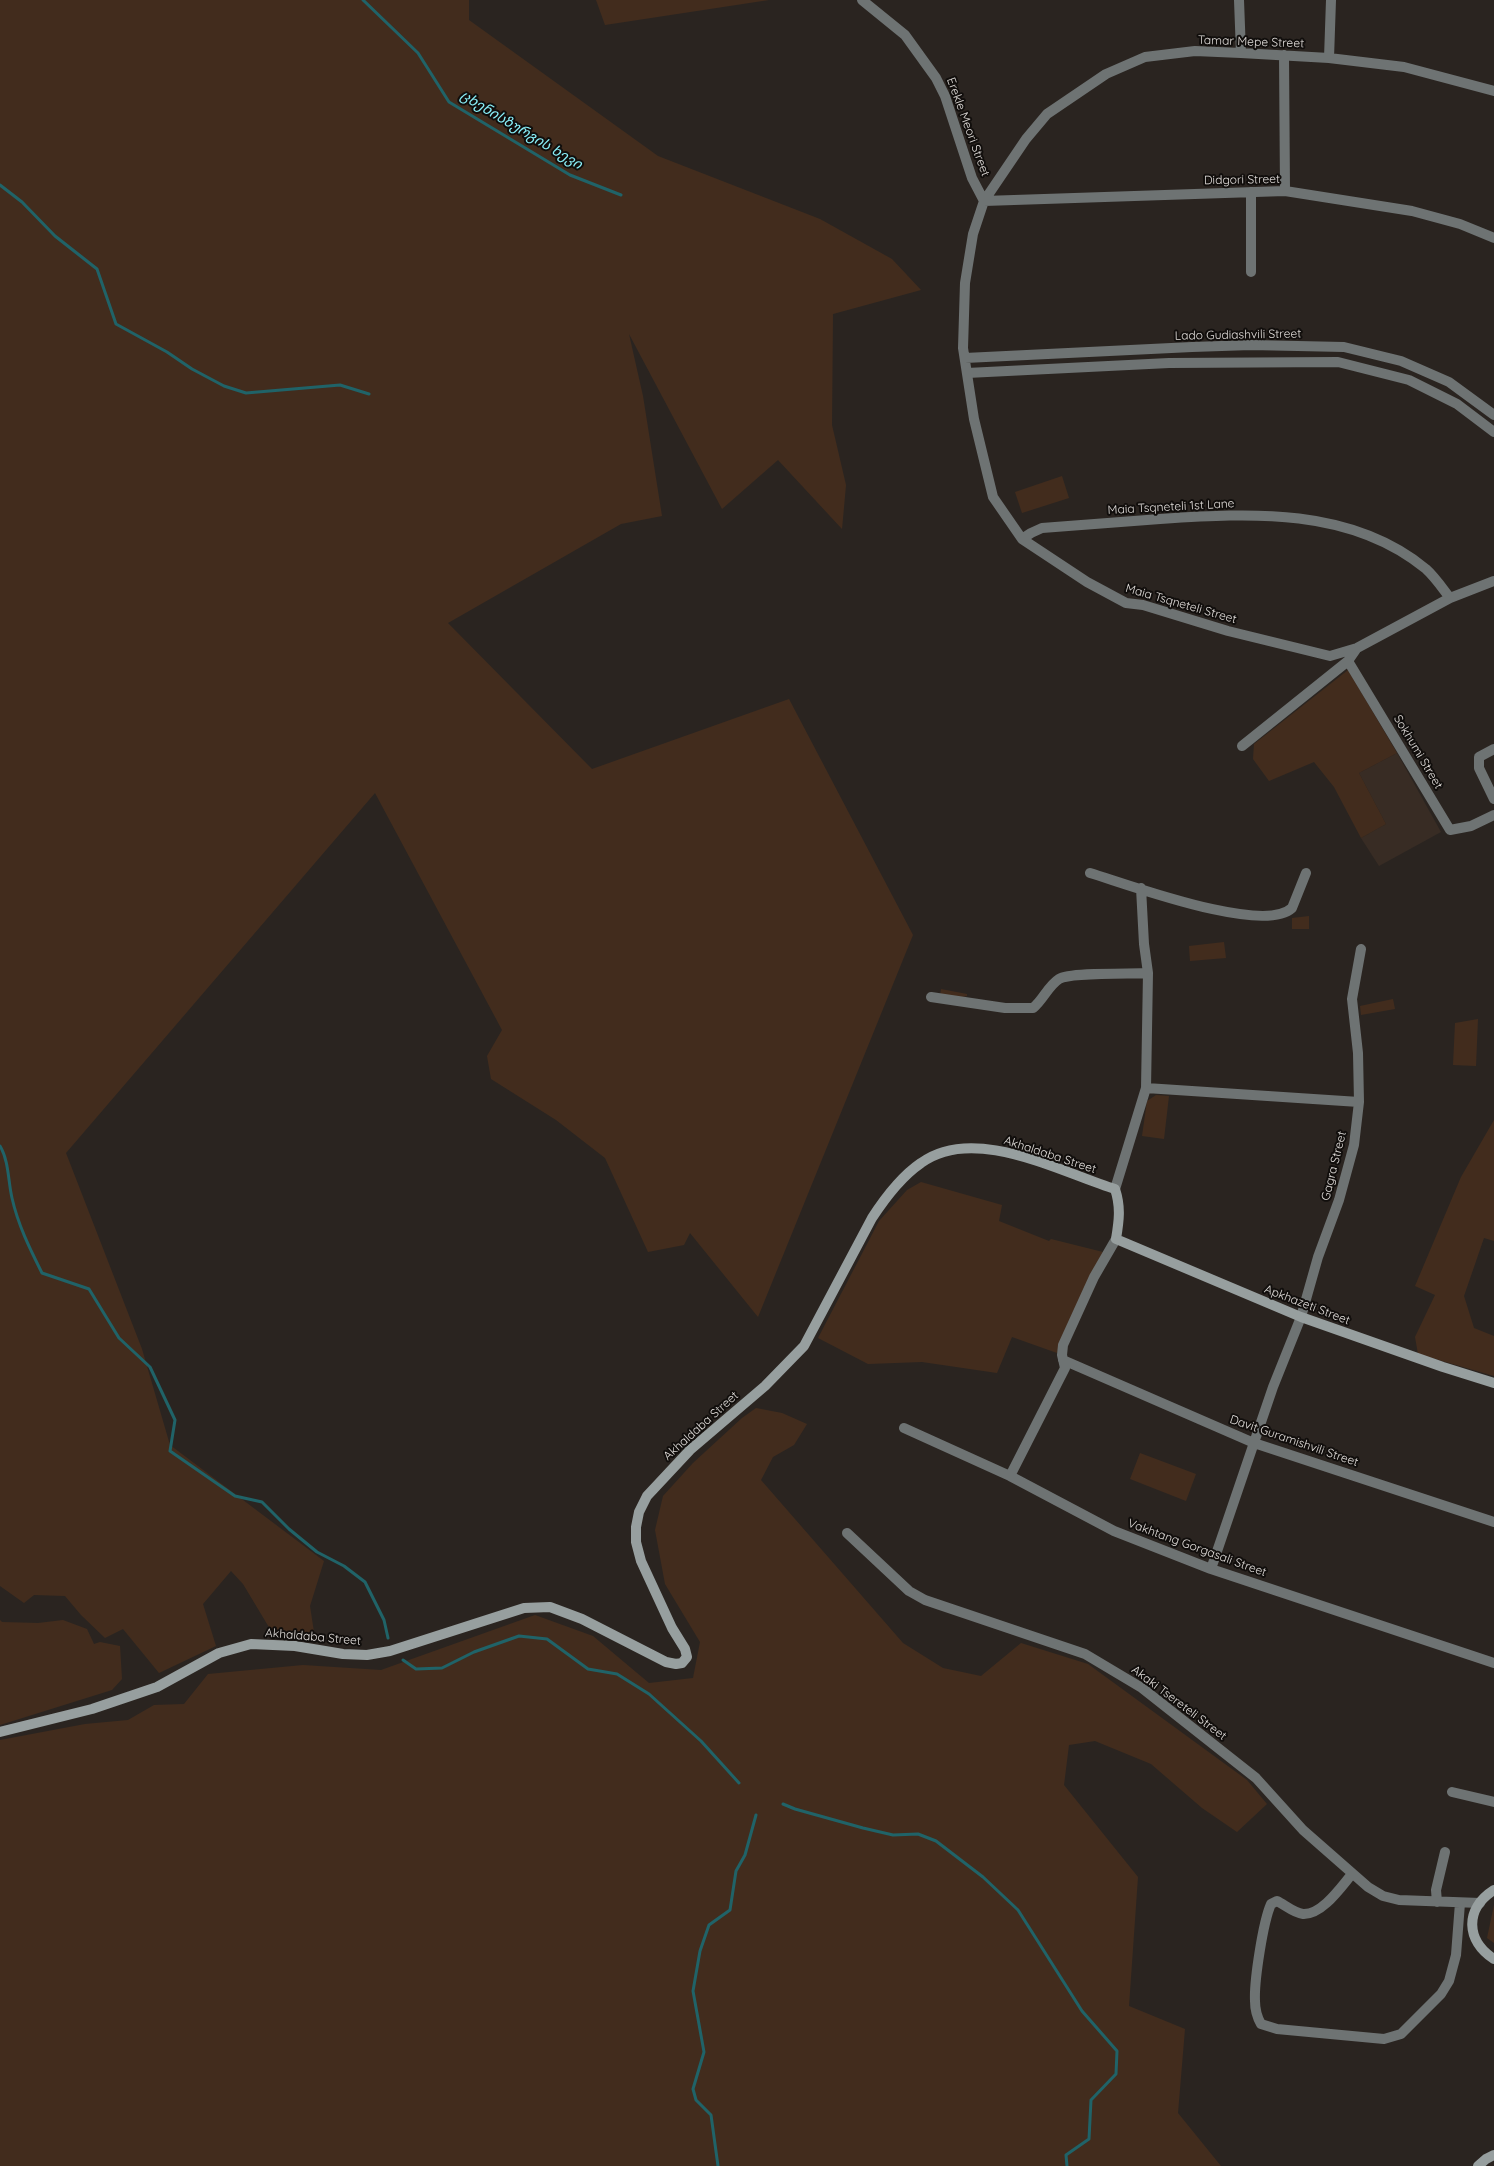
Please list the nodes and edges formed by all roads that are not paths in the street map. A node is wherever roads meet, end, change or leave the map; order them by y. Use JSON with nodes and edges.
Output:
{"nodes":[{"id":1,"x":862,"y":0,"type":"edge"},
{"id":2,"x":1238,"y":0,"type":"edge"},
{"id":3,"x":1331,"y":0,"type":"edge"},
{"id":4,"x":1241,"y":53,"type":"junction"},
{"id":5,"x":1284,"y":55,"type":"junction"},
{"id":6,"x":1329,"y":58,"type":"junction"},
{"id":7,"x":1494,"y":91,"type":"edge"},
{"id":8,"x":1251,"y":192,"type":"junction"},
{"id":9,"x":1285,"y":192,"type":"junction"},
{"id":10,"x":984,"y":201,"type":"junction"},
{"id":11,"x":1494,"y":238,"type":"edge"},
{"id":12,"x":1251,"y":272,"type":"dead end"},
{"id":13,"x":1319,"y":347,"type":"junction"},
{"id":14,"x":1102,"y":351,"type":"junction"},
{"id":15,"x":965,"y":358,"type":"junction"},
{"id":16,"x":1320,"y":362,"type":"junction"},
{"id":17,"x":1102,"y":367,"type":"junction"},
{"id":18,"x":967,"y":373,"type":"junction"},
{"id":19,"x":1494,"y":415,"type":"edge"},
{"id":20,"x":1494,"y":432,"type":"edge"},
{"id":21,"x":1022,"y":539,"type":"junction"},
{"id":22,"x":1494,"y":581,"type":"edge"},
{"id":23,"x":1450,"y":598,"type":"junction"},
{"id":24,"x":1357,"y":648,"type":"junction"},
{"id":25,"x":1348,"y":661,"type":"junction"},
{"id":26,"x":1242,"y":746,"type":"dead end"},
{"id":27,"x":1494,"y":749,"type":"edge"},
{"id":28,"x":1494,"y":799,"type":"edge"},
{"id":29,"x":1494,"y":814,"type":"edge"},
{"id":30,"x":1090,"y":872,"type":"dead end"},
{"id":31,"x":1306,"y":873,"type":"dead end"},
{"id":32,"x":1141,"y":888,"type":"junction"},
{"id":33,"x":1361,"y":949,"type":"dead end"},
{"id":34,"x":1148,"y":973,"type":"junction"},
{"id":35,"x":931,"y":997,"type":"dead end"},
{"id":36,"x":1146,"y":1088,"type":"junction"},
{"id":37,"x":1359,"y":1102,"type":"junction"},
{"id":38,"x":1116,"y":1188,"type":"junction"},
{"id":39,"x":1116,"y":1239,"type":"junction"},
{"id":40,"x":1301,"y":1317,"type":"junction"},
{"id":41,"x":1063,"y":1360,"type":"junction"},
{"id":42,"x":1494,"y":1383,"type":"edge"},
{"id":43,"x":904,"y":1428,"type":"dead end"},
{"id":44,"x":1254,"y":1443,"type":"junction"},
{"id":45,"x":1010,"y":1476,"type":"junction"},
{"id":46,"x":1494,"y":1522,"type":"edge"},
{"id":47,"x":847,"y":1533,"type":"dead end"},
{"id":48,"x":1211,"y":1568,"type":"junction"},
{"id":49,"x":1494,"y":1663,"type":"edge"},
{"id":50,"x":0,"y":1732,"type":"edge"},
{"id":51,"x":1452,"y":1792,"type":"dead end"},
{"id":52,"x":1494,"y":1802,"type":"edge"},
{"id":53,"x":1445,"y":1852,"type":"dead end"},
{"id":54,"x":1352,"y":1874,"type":"junction"},
{"id":55,"x":1494,"y":1890,"type":"edge"},
{"id":56,"x":1437,"y":1902,"type":"junction"},
{"id":57,"x":1460,"y":1903,"type":"junction"},
{"id":58,"x":1480,"y":1904,"type":"junction"},
{"id":59,"x":1494,"y":1960,"type":"edge"},
{"id":60,"x":1494,"y":2155,"type":"edge"},
{"id":61,"x":1478,"y":2166,"type":"edge"}],
"edges":[{"from":1,"to":10,"type":"street","name":"Erekle Meori Street"},
{"from":2,"to":4,"type":"street"},
{"from":3,"to":6,"type":"street"},
{"from":4,"to":5,"type":"street","name":"Tamar Mepe Street"},
{"from":4,"to":10,"type":"street","name":"Tamar Mepe Street"},
{"from":5,"to":6,"type":"street","name":"Tamar Mepe Street"},
{"from":5,"to":9,"type":"street"},
{"from":6,"to":7,"type":"street","name":"Tamar Mepe Street"},
{"from":8,"to":9,"type":"street","name":"Didgori Street"},
{"from":8,"to":10,"type":"street","name":"Didgori Street"},
{"from":8,"to":12,"type":"street"},
{"from":9,"to":11,"type":"street","name":"Didgori Street"},
{"from":10,"to":15,"type":"street","name":"Tamar Mepe Street"},
{"from":13,"to":14,"type":"street","name":"Lado Gudiashvili Street"},
{"from":13,"to":16,"type":"street"},
{"from":13,"to":19,"type":"street","name":"Lado Gudiashvili Street"},
{"from":14,"to":15,"type":"street","name":"Lado Gudiashvili Street"},
{"from":14,"to":17,"type":"street"},
{"from":15,"to":18,"type":"street","name":"Maia Tsqneteli Street"},
{"from":16,"to":17,"type":"street"},
{"from":16,"to":20,"type":"street"},
{"from":17,"to":18,"type":"street"},
{"from":18,"to":21,"type":"street","name":"Maia Tsqneteli Street"},
{"from":21,"to":23,"type":"street","name":"Maia Tsqneteli 1st Lane"},
{"from":21,"to":24,"type":"street","name":"Maia Tsqneteli Street"},
{"from":22,"to":23,"type":"street","name":"Maia Tsqneteli Street"},
{"from":23,"to":24,"type":"street","name":"Maia Tsqneteli Street"},
{"from":24,"to":25,"type":"street"},
{"from":25,"to":26,"type":"street"},
{"from":25,"to":29,"type":"street","name":"Sokhumi Street"},
{"from":27,"to":28,"type":"street"},
{"from":30,"to":32,"type":"street"},
{"from":31,"to":32,"type":"street"},
{"from":32,"to":34,"type":"street"},
{"from":33,"to":37,"type":"street","name":"Gagra Street"},
{"from":34,"to":35,"type":"street"},
{"from":34,"to":36,"type":"street"},
{"from":36,"to":37,"type":"street"},
{"from":36,"to":38,"type":"street"},
{"from":37,"to":40,"type":"street","name":"Gagra Street"},
{"from":38,"to":39,"type":"street"},
{"from":38,"to":50,"type":"street","name":"Akhaldaba Street"},
{"from":39,"to":40,"type":"street","name":"Apkhazeti Street"},
{"from":39,"to":41,"type":"street"},
{"from":40,"to":42,"type":"street","name":"Apkhazeti Street"},
{"from":40,"to":44,"type":"street","name":"Gagra Street"},
{"from":41,"to":44,"type":"street","name":"Davit Guramishvili Street"},
{"from":41,"to":45,"type":"street"},
{"from":43,"to":45,"type":"street","name":"Vakhtang Gorgasali Street"},
{"from":44,"to":46,"type":"street","name":"Davit Guramishvili Street"},
{"from":44,"to":48,"type":"street","name":"Gagra Street"},
{"from":45,"to":48,"type":"street","name":"Vakhtang Gorgasali Street"},
{"from":47,"to":54,"type":"street","name":"Akaki Tsereteli Street"},
{"from":48,"to":49,"type":"street","name":"Vakhtang Gorgasali Street"},
{"from":51,"to":52,"type":"street"},
{"from":53,"to":56,"type":"street"},
{"from":54,"to":56,"type":"street","name":"Akaki Tsereteli Street"},
{"from":54,"to":57,"type":"street"},
{"from":55,"to":58,"type":"street"},
{"from":56,"to":57,"type":"street","name":"Akaki Tsereteli Street"},
{"from":57,"to":58,"type":"street","name":"Akaki Tsereteli Street"},
{"from":58,"to":59,"type":"street"},
{"from":60,"to":61,"type":"street"}]}
